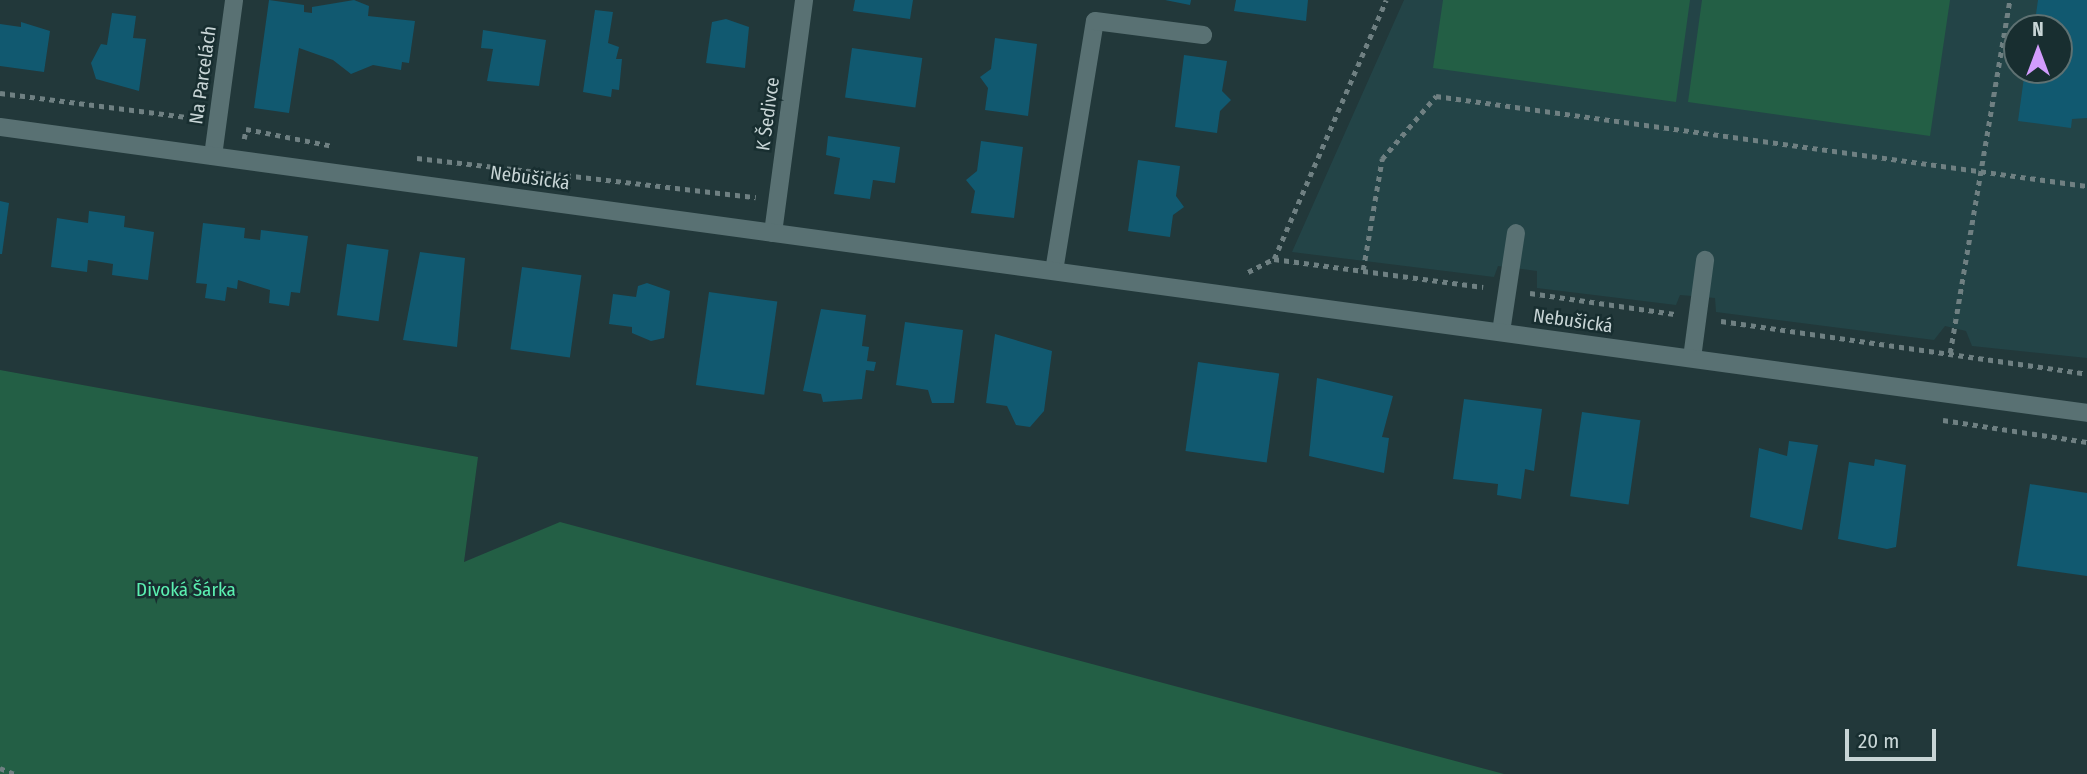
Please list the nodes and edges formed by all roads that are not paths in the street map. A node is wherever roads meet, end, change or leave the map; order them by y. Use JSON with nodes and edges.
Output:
{"nodes":[{"id":1,"x":234,"y":0,"type":"edge"},
{"id":2,"x":804,"y":0,"type":"edge"},
{"id":3,"x":1203,"y":35,"type":"dead end"},
{"id":4,"x":0,"y":127,"type":"edge"},
{"id":5,"x":213,"y":156,"type":"junction"},
{"id":6,"x":773,"y":233,"type":"junction"},
{"id":7,"x":1516,"y":233,"type":"dead end"},
{"id":8,"x":1704,"y":260,"type":"dead end"},
{"id":9,"x":1054,"y":271,"type":"junction"},
{"id":10,"x":1502,"y":332,"type":"junction"},
{"id":11,"x":1692,"y":358,"type":"junction"},
{"id":12,"x":2087,"y":413,"type":"edge"}],
"edges":[{"from":1,"to":5,"type":"street","name":"Na Parcelách"},
{"from":2,"to":6,"type":"street","name":"K Šedivce"},
{"from":3,"to":9,"type":"street"},
{"from":4,"to":5,"type":"street","name":"Nebušická"},
{"from":5,"to":6,"type":"street","name":"Nebušická"},
{"from":6,"to":9,"type":"street","name":"Nebušická"},
{"from":7,"to":10,"type":"street"},
{"from":8,"to":11,"type":"street"},
{"from":9,"to":10,"type":"street","name":"Nebušická"},
{"from":10,"to":11,"type":"street","name":"Nebušická"},
{"from":11,"to":12,"type":"street","name":"Nebušická"}]}
